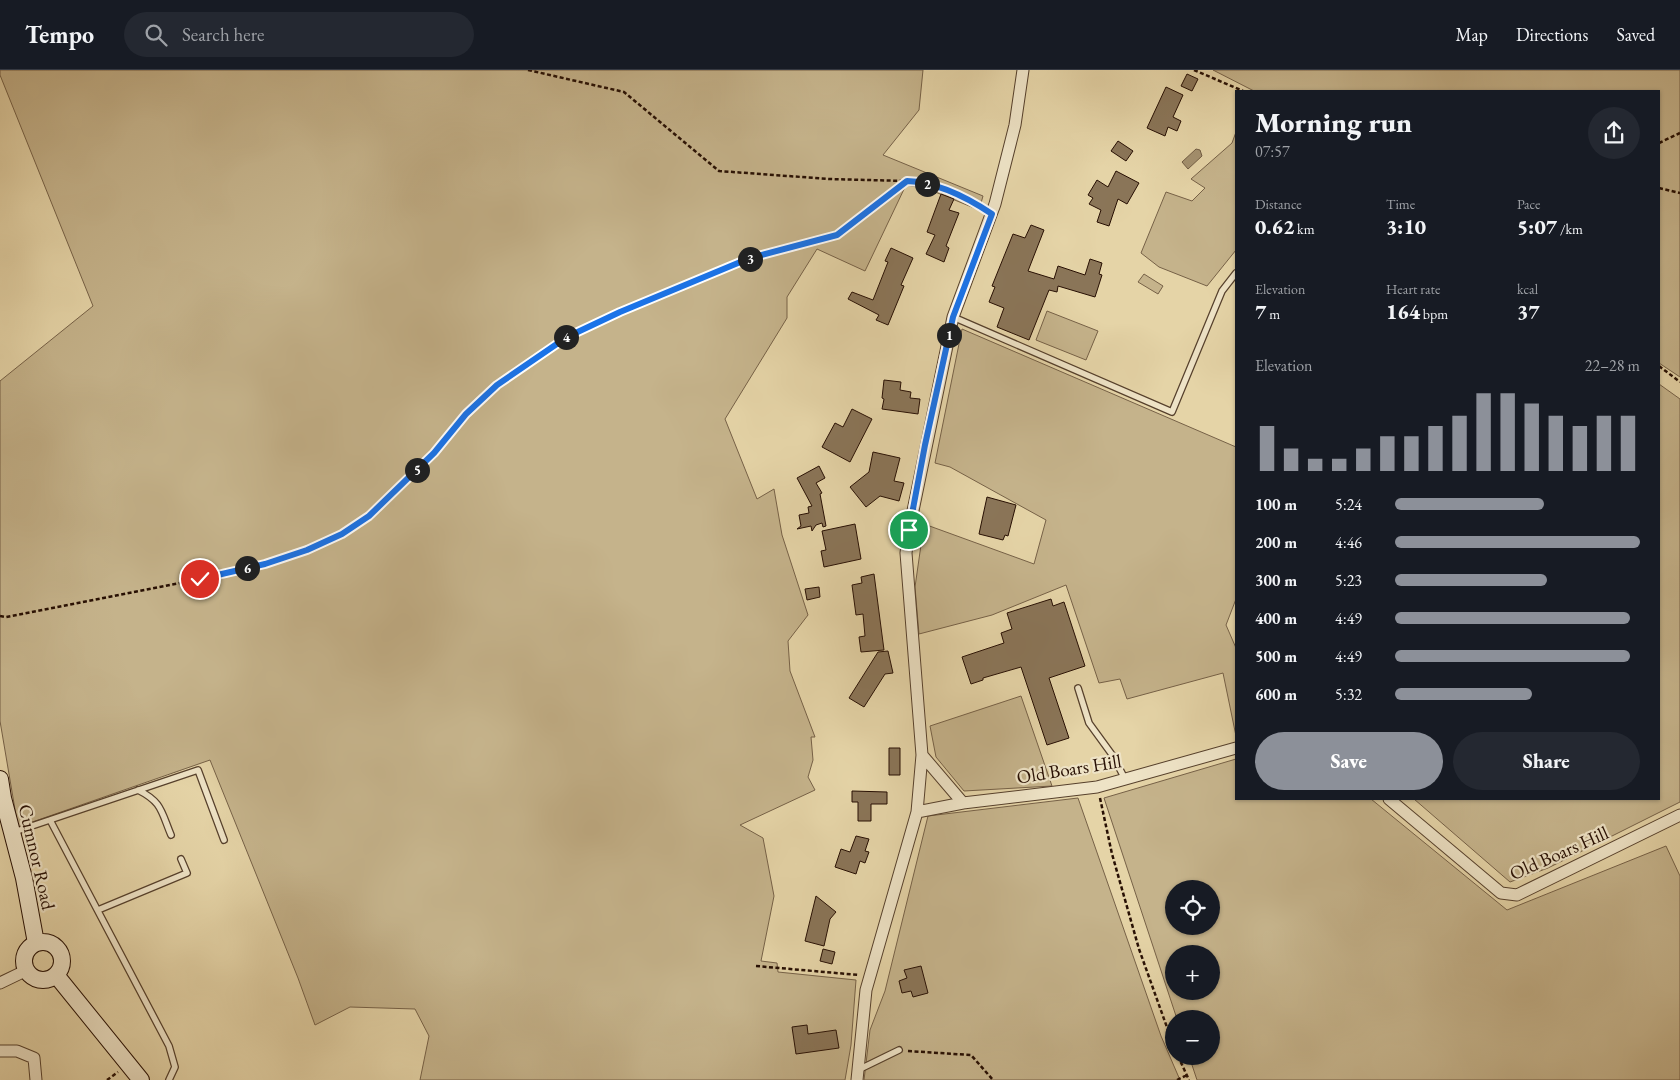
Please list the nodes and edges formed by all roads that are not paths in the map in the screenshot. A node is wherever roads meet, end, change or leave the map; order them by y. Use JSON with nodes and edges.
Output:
{"nodes":[{"id":1,"x":1024,"y":70,"type":"edge"},
{"id":2,"x":1235,"y":274,"type":"edge"},
{"id":3,"x":953,"y":317,"type":"junction"},
{"id":4,"x":1078,"y":688,"type":"dead end"},
{"id":5,"x":1235,"y":748,"type":"edge"},
{"id":6,"x":922,"y":754,"type":"junction"},
{"id":7,"x":0,"y":779,"type":"edge"},
{"id":8,"x":1124,"y":779,"type":"junction"},
{"id":9,"x":138,"y":790,"type":"junction"},
{"id":10,"x":1390,"y":800,"type":"edge"},
{"id":11,"x":963,"y":803,"type":"junction"},
{"id":12,"x":917,"y":812,"type":"junction"},
{"id":13,"x":1680,"y":815,"type":"edge"},
{"id":14,"x":50,"y":820,"type":"junction"},
{"id":15,"x":12,"y":833,"type":"junction"},
{"id":16,"x":171,"y":835,"type":"dead end"},
{"id":17,"x":224,"y":840,"type":"dead end"},
{"id":18,"x":181,"y":859,"type":"dead end"},
{"id":19,"x":98,"y":910,"type":"junction"},
{"id":20,"x":36,"y":944,"type":"junction"},
{"id":21,"x":27,"y":970,"type":"junction"},
{"id":22,"x":56,"y":975,"type":"junction"},
{"id":23,"x":0,"y":983,"type":"edge"},
{"id":24,"x":899,"y":1050,"type":"road end"},
{"id":25,"x":0,"y":1051,"type":"edge"},
{"id":26,"x":857,"y":1075,"type":"edge"},
{"id":27,"x":36,"y":1080,"type":"edge"},
{"id":28,"x":141,"y":1080,"type":"edge"},
{"id":29,"x":169,"y":1080,"type":"edge"}],
"edges":[{"from":1,"to":3,"type":"street"},
{"from":2,"to":3,"type":"lane"},
{"from":3,"to":6,"type":"street"},
{"from":4,"to":8,"type":"lane"},
{"from":5,"to":8,"type":"street","name":"Old Boars Hill"},
{"from":6,"to":11,"type":"street"},
{"from":6,"to":12,"type":"street"},
{"from":7,"to":15,"type":"main road","name":"Cumnor Road"},
{"from":8,"to":11,"type":"street","name":"Old Boars Hill"},
{"from":9,"to":14,"type":"lane"},
{"from":9,"to":16,"type":"lane"},
{"from":9,"to":17,"type":"lane"},
{"from":10,"to":13,"type":"street","name":"Old Boars Hill"},
{"from":11,"to":12,"type":"street","name":"Old Boars Hill"},
{"from":12,"to":26,"type":"street"},
{"from":14,"to":15,"type":"lane"},
{"from":14,"to":19,"type":"lane"},
{"from":15,"to":20,"type":"main road","name":"Cumnor Road"},
{"from":18,"to":19,"type":"lane"},
{"from":19,"to":29,"type":"lane"},
{"from":20,"to":21,"type":"main road"},
{"from":20,"to":22,"type":"main road"},
{"from":21,"to":22,"type":"main road"},
{"from":21,"to":23,"type":"street"},
{"from":22,"to":28,"type":"main road"},
{"from":24,"to":26,"type":"lane"},
{"from":25,"to":27,"type":"street"}]}
